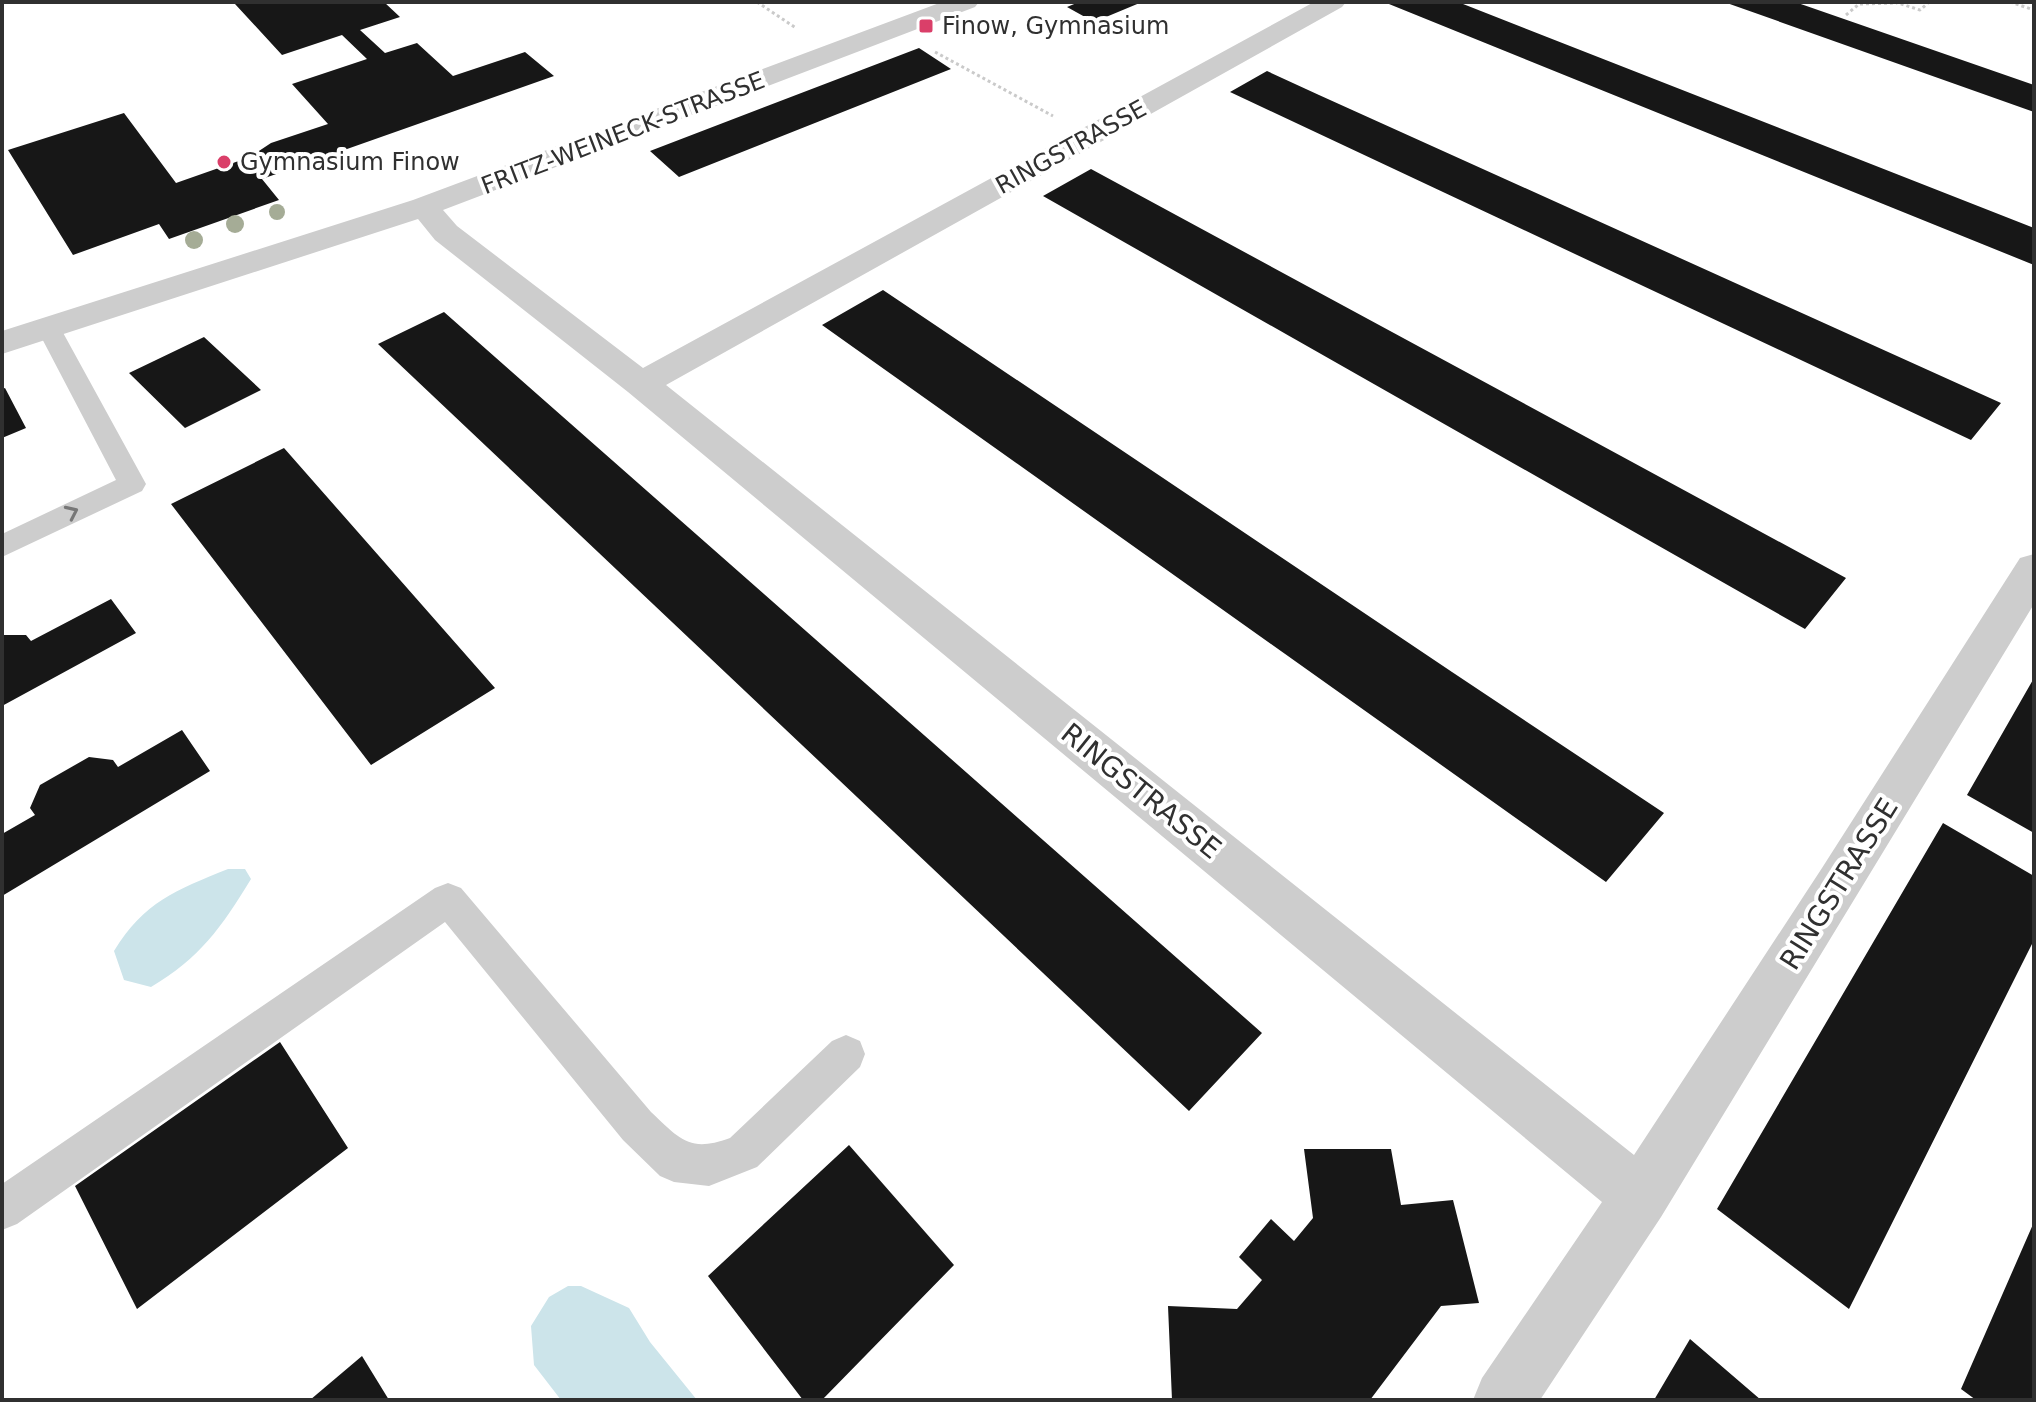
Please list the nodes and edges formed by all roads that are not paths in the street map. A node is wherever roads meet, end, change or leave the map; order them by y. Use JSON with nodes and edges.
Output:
{"nodes":[{"id":1,"x":966,"y":2,"type":"edge"},
{"id":2,"x":1333,"y":2,"type":"edge"},
{"id":3,"x":424,"y":207,"type":"junction"},
{"id":4,"x":49,"y":329,"type":"junction"},
{"id":5,"x":2,"y":343,"type":"edge"},
{"id":6,"x":641,"y":384,"type":"junction"},
{"id":7,"x":2,"y":546,"type":"edge"},
{"id":8,"x":2034,"y":569,"type":"edge"},
{"id":9,"x":846,"y":1054,"type":"dead end"},
{"id":10,"x":1641,"y":1197,"type":"junction"},
{"id":11,"x":2,"y":1209,"type":"edge"},
{"id":12,"x":1504,"y":1400,"type":"edge"}],
"edges":[{"from":1,"to":3,"type":"street","name":"FRITZ-WEINECK-STRASSE"},
{"from":2,"to":6,"type":"street","name":"RINGSTRASSE"},
{"from":3,"to":4,"type":"street","name":"FRITZ-WEINECK-STRASSE"},
{"from":3,"to":6,"type":"street","name":"RINGSTRASSE"},
{"from":4,"to":5,"type":"street","name":"FRITZ-WEINECK-STRASSE"},
{"from":7,"to":4,"type":"lane","one_way":true},
{"from":6,"to":10,"type":"street","name":"RINGSTRASSE"},
{"from":8,"to":10,"type":"street","name":"RINGSTRASSE"},
{"from":9,"to":11,"type":"lane"},
{"from":10,"to":12,"type":"street","name":"RINGSTRASSE"}]}
